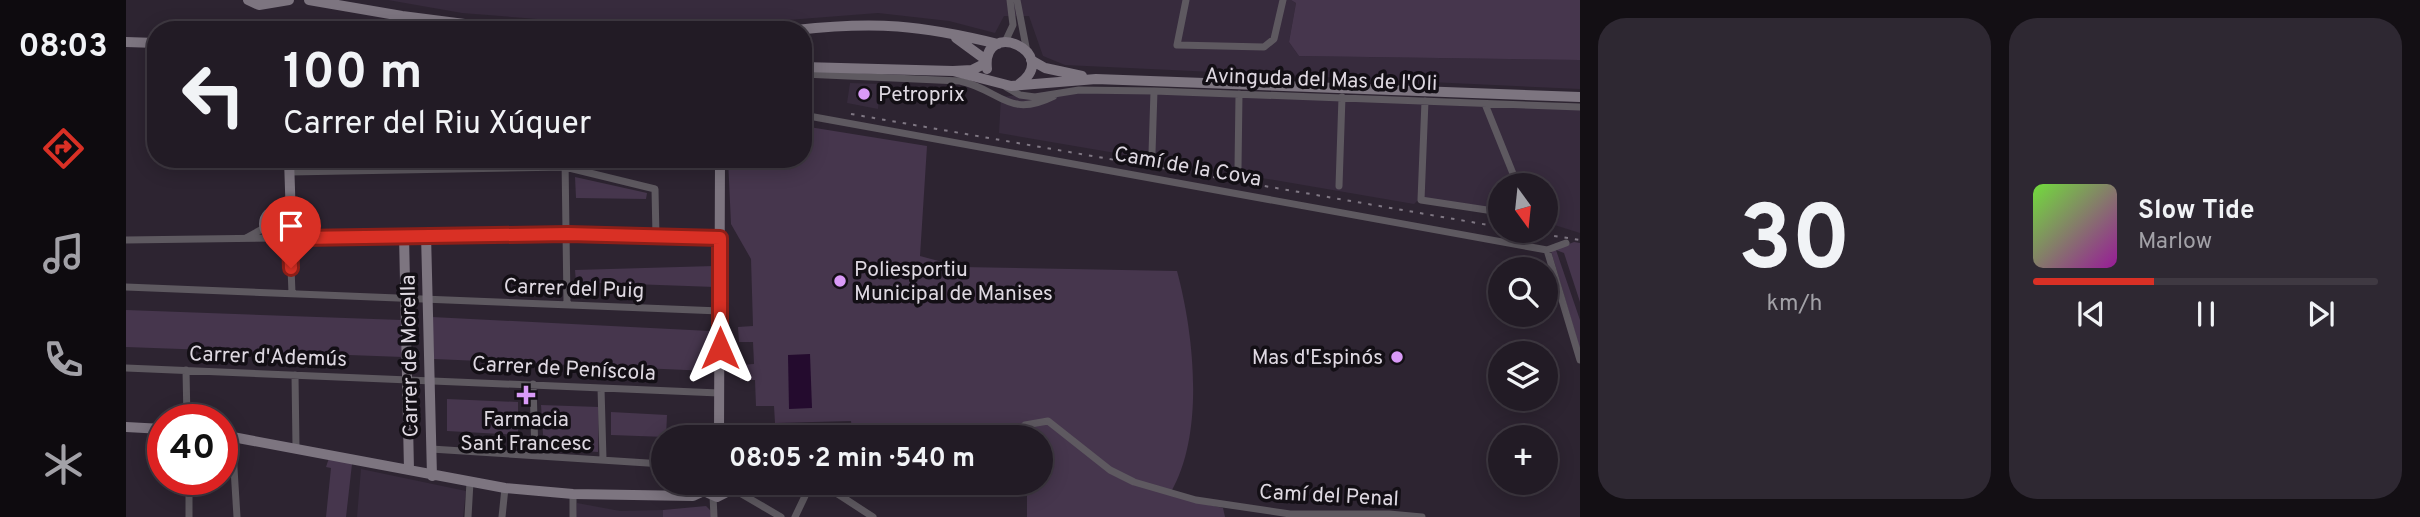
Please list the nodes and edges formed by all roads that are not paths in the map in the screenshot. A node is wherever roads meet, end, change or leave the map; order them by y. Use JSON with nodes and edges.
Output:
{"nodes":[{"id":1,"x":248,"y":0,"type":"edge"},
{"id":2,"x":289,"y":0,"type":"edge"},
{"id":3,"x":309,"y":0,"type":"edge"},
{"id":4,"x":1010,"y":0,"type":"edge"},
{"id":5,"x":1017,"y":0,"type":"edge"},
{"id":6,"x":1186,"y":0,"type":"edge"},
{"id":7,"x":1283,"y":0,"type":"edge"},
{"id":8,"x":269,"y":1,"type":"edge"},
{"id":9,"x":441,"y":21,"type":"edge"},
{"id":10,"x":812,"y":28,"type":"edge"},
{"id":11,"x":938,"y":29,"type":"junction"},
{"id":12,"x":1001,"y":43,"type":"junction"},
{"id":13,"x":126,"y":44,"type":"edge"},
{"id":14,"x":147,"y":45,"type":"edge"},
{"id":15,"x":1029,"y":56,"type":"junction"},
{"id":16,"x":986,"y":62,"type":"junction"},
{"id":17,"x":812,"y":67,"type":"edge"},
{"id":18,"x":953,"y":71,"type":"junction"},
{"id":19,"x":812,"y":74,"type":"edge"},
{"id":20,"x":1096,"y":79,"type":"junction"},
{"id":21,"x":993,"y":80,"type":"junction"},
{"id":22,"x":1018,"y":84,"type":"junction"},
{"id":23,"x":1004,"y":86,"type":"junction"},
{"id":24,"x":1154,"y":91,"type":"junction"},
{"id":25,"x":1061,"y":93,"type":"junction"},
{"id":26,"x":1239,"y":94,"type":"junction"},
{"id":27,"x":1342,"y":97,"type":"junction"},
{"id":28,"x":1580,"y":97,"type":"edge"},
{"id":29,"x":1424,"y":101,"type":"junction"},
{"id":30,"x":1485,"y":104,"type":"junction"},
{"id":31,"x":1580,"y":107,"type":"edge"},
{"id":32,"x":812,"y":117,"type":"edge"},
{"id":33,"x":1152,"y":153,"type":"dead end"},
{"id":34,"x":290,"y":168,"type":"edge"},
{"id":35,"x":412,"y":168,"type":"edge"},
{"id":36,"x":565,"y":168,"type":"edge"},
{"id":37,"x":582,"y":168,"type":"edge"},
{"id":38,"x":720,"y":168,"type":"edge"},
{"id":39,"x":1238,"y":168,"type":"dead end"},
{"id":40,"x":290,"y":172,"type":"junction"},
{"id":41,"x":1513,"y":173,"type":"edge"},
{"id":42,"x":1339,"y":186,"type":"dead end"},
{"id":43,"x":290,"y":189,"type":"junction"},
{"id":44,"x":281,"y":210,"type":"junction"},
{"id":45,"x":1488,"y":210,"type":"edge"},
{"id":46,"x":264,"y":228,"type":"junction"},
{"id":47,"x":285,"y":231,"type":"junction"},
{"id":48,"x":426,"y":234,"type":"junction"},
{"id":49,"x":568,"y":234,"type":"junction"},
{"id":50,"x":404,"y":235,"type":"junction"},
{"id":51,"x":656,"y":237,"type":"junction"},
{"id":52,"x":245,"y":238,"type":"junction"},
{"id":53,"x":720,"y":238,"type":"junction"},
{"id":54,"x":126,"y":240,"type":"edge"},
{"id":55,"x":1566,"y":243,"type":"dead end"},
{"id":56,"x":1547,"y":250,"type":"junction"},
{"id":57,"x":126,"y":287,"type":"edge"},
{"id":58,"x":292,"y":293,"type":"junction"},
{"id":59,"x":406,"y":298,"type":"junction"},
{"id":60,"x":427,"y":299,"type":"junction"},
{"id":61,"x":567,"y":304,"type":"junction"},
{"id":62,"x":720,"y":312,"type":"junction"},
{"id":63,"x":1580,"y":360,"type":"edge"},
{"id":64,"x":126,"y":368,"type":"edge"},
{"id":65,"x":186,"y":370,"type":"junction"},
{"id":66,"x":295,"y":375,"type":"junction"},
{"id":67,"x":408,"y":379,"type":"junction"},
{"id":68,"x":428,"y":380,"type":"junction"},
{"id":69,"x":533,"y":384,"type":"junction"},
{"id":70,"x":601,"y":388,"type":"junction"},
{"id":71,"x":719,"y":393,"type":"junction"},
{"id":72,"x":187,"y":404,"type":"edge"},
{"id":73,"x":719,"y":425,"type":"edge"},
{"id":74,"x":1025,"y":425,"type":"edge"},
{"id":75,"x":126,"y":426,"type":"edge"},
{"id":76,"x":147,"y":428,"type":"edge"},
{"id":77,"x":147,"y":428,"type":"edge"},
{"id":78,"x":126,"y":433,"type":"edge"},
{"id":79,"x":238,"y":437,"type":"edge"},
{"id":80,"x":296,"y":447,"type":"junction"},
{"id":81,"x":431,"y":449,"type":"junction"},
{"id":82,"x":535,"y":454,"type":"junction"},
{"id":83,"x":603,"y":459,"type":"junction"},
{"id":84,"x":651,"y":463,"type":"edge"},
{"id":85,"x":409,"y":470,"type":"junction"},
{"id":86,"x":432,"y":476,"type":"junction"},
{"id":87,"x":470,"y":482,"type":"junction"},
{"id":88,"x":505,"y":488,"type":"junction"},
{"id":89,"x":573,"y":494,"type":"junction"},
{"id":90,"x":189,"y":495,"type":"edge"},
{"id":91,"x":234,"y":495,"type":"edge"},
{"id":92,"x":696,"y":495,"type":"edge"},
{"id":93,"x":709,"y":495,"type":"edge"},
{"id":94,"x":743,"y":495,"type":"edge"},
{"id":95,"x":805,"y":495,"type":"edge"},
{"id":96,"x":839,"y":495,"type":"edge"},
{"id":97,"x":189,"y":517,"type":"edge"},
{"id":98,"x":237,"y":517,"type":"edge"},
{"id":99,"x":468,"y":517,"type":"edge"},
{"id":100,"x":502,"y":517,"type":"edge"},
{"id":101,"x":573,"y":517,"type":"edge"},
{"id":102,"x":714,"y":517,"type":"edge"},
{"id":103,"x":781,"y":517,"type":"edge"},
{"id":104,"x":795,"y":517,"type":"edge"},
{"id":105,"x":873,"y":517,"type":"edge"},
{"id":106,"x":1422,"y":517,"type":"edge"}],
"edges":[{"from":1,"to":8,"type":"street"},
{"from":2,"to":8,"type":"street"},
{"from":3,"to":9,"type":"street"},
{"from":4,"to":12,"type":"street"},
{"from":5,"to":15,"type":"street"},
{"from":6,"to":7,"type":"street"},
{"from":10,"to":11,"type":"street"},
{"from":11,"to":12,"type":"street"},
{"from":11,"to":16,"type":"street"},
{"from":12,"to":15,"type":"street"},
{"from":12,"to":16,"type":"street"},
{"from":13,"to":14,"type":"street"},
{"from":15,"to":20,"type":"street"},
{"from":15,"to":22,"type":"street"},
{"from":16,"to":18,"type":"street"},
{"from":16,"to":21,"type":"street"},
{"from":17,"to":18,"type":"street"},
{"from":18,"to":21,"type":"street"},
{"from":19,"to":25,"type":"street","name":"Avinguda del Mas de l'Oli"},
{"from":20,"to":22,"type":"street"},
{"from":20,"to":28,"type":"street"},
{"from":21,"to":23,"type":"street"},
{"from":22,"to":23,"type":"street"},
{"from":23,"to":25,"type":"street","name":"Avinguda del Mas de l'Oli"},
{"from":24,"to":25,"type":"street","name":"Avinguda del Mas de l'Oli"},
{"from":24,"to":26,"type":"street","name":"Avinguda del Mas de l'Oli"},
{"from":24,"to":33,"type":"street"},
{"from":26,"to":27,"type":"street","name":"Avinguda del Mas de l'Oli"},
{"from":26,"to":39,"type":"street"},
{"from":27,"to":29,"type":"street","name":"Avinguda del Mas de l'Oli"},
{"from":27,"to":42,"type":"street"},
{"from":29,"to":30,"type":"street","name":"Avinguda del Mas de l'Oli"},
{"from":29,"to":45,"type":"street"},
{"from":30,"to":31,"type":"street","name":"Avinguda del Mas de l'Oli"},
{"from":30,"to":41,"type":"street"},
{"from":32,"to":56,"type":"street","name":"Camí de la Cova"},
{"from":34,"to":40,"type":"street"},
{"from":35,"to":40,"type":"street"},
{"from":36,"to":49,"type":"street"},
{"from":37,"to":51,"type":"street"},
{"from":38,"to":53,"type":"street"},
{"from":40,"to":43,"type":"street"},
{"from":43,"to":44,"type":"street"},
{"from":43,"to":47,"type":"street"},
{"from":44,"to":46,"type":"street"},
{"from":44,"to":47,"type":"street"},
{"from":46,"to":47,"type":"street"},
{"from":46,"to":52,"type":"street"},
{"from":47,"to":50,"type":"street"},
{"from":47,"to":52,"type":"street"},
{"from":47,"to":58,"type":"street"},
{"from":48,"to":49,"type":"street"},
{"from":48,"to":50,"type":"street"},
{"from":48,"to":60,"type":"street","name":"Carrer de Morella"},
{"from":49,"to":51,"type":"street"},
{"from":49,"to":61,"type":"street"},
{"from":50,"to":59,"type":"street","name":"Carrer de Morella"},
{"from":51,"to":53,"type":"street"},
{"from":52,"to":54,"type":"street"},
{"from":53,"to":62,"type":"street"},
{"from":55,"to":56,"type":"street"},
{"from":56,"to":63,"type":"street"},
{"from":57,"to":58,"type":"street","name":"Carrer del Puig"},
{"from":58,"to":59,"type":"street","name":"Carrer del Puig"},
{"from":59,"to":60,"type":"street","name":"Carrer del Puig"},
{"from":59,"to":67,"type":"street","name":"Carrer de Morella"},
{"from":60,"to":61,"type":"street","name":"Carrer del Puig"},
{"from":60,"to":68,"type":"street","name":"Carrer de Morella"},
{"from":61,"to":62,"type":"street","name":"Carrer del Puig"},
{"from":62,"to":71,"type":"street"},
{"from":64,"to":65,"type":"street","name":"Carrer d'Ademús"},
{"from":65,"to":66,"type":"street","name":"Carrer d'Ademús"},
{"from":65,"to":72,"type":"street"},
{"from":66,"to":67,"type":"street","name":"Carrer d'Ademús"},
{"from":66,"to":80,"type":"street"},
{"from":67,"to":68,"type":"street","name":"Carrer de Peníscola"},
{"from":67,"to":85,"type":"street","name":"Carrer de Morella"},
{"from":68,"to":69,"type":"street","name":"Carrer de Peníscola"},
{"from":68,"to":81,"type":"street","name":"Carrer de Morella"},
{"from":69,"to":70,"type":"street","name":"Carrer de Peníscola"},
{"from":69,"to":82,"type":"street"},
{"from":70,"to":71,"type":"street","name":"Carrer de Peníscola"},
{"from":70,"to":83,"type":"street"},
{"from":71,"to":73,"type":"street"},
{"from":74,"to":106,"type":"street","name":"Camí del Penal"},
{"from":75,"to":76,"type":"street"},
{"from":77,"to":78,"type":"street"},
{"from":79,"to":80,"type":"street"},
{"from":80,"to":85,"type":"street"},
{"from":81,"to":82,"type":"street"},
{"from":81,"to":86,"type":"street","name":"Carrer de Morella"},
{"from":82,"to":83,"type":"street"},
{"from":83,"to":84,"type":"street"},
{"from":85,"to":86,"type":"street"},
{"from":86,"to":87,"type":"street"},
{"from":87,"to":88,"type":"street"},
{"from":87,"to":99,"type":"street"},
{"from":88,"to":89,"type":"street"},
{"from":88,"to":100,"type":"street"},
{"from":89,"to":92,"type":"street"},
{"from":89,"to":101,"type":"street"},
{"from":90,"to":97,"type":"street"},
{"from":91,"to":98,"type":"street"},
{"from":93,"to":102,"type":"street"},
{"from":94,"to":103,"type":"street"},
{"from":95,"to":104,"type":"street"},
{"from":96,"to":105,"type":"street"}]}
